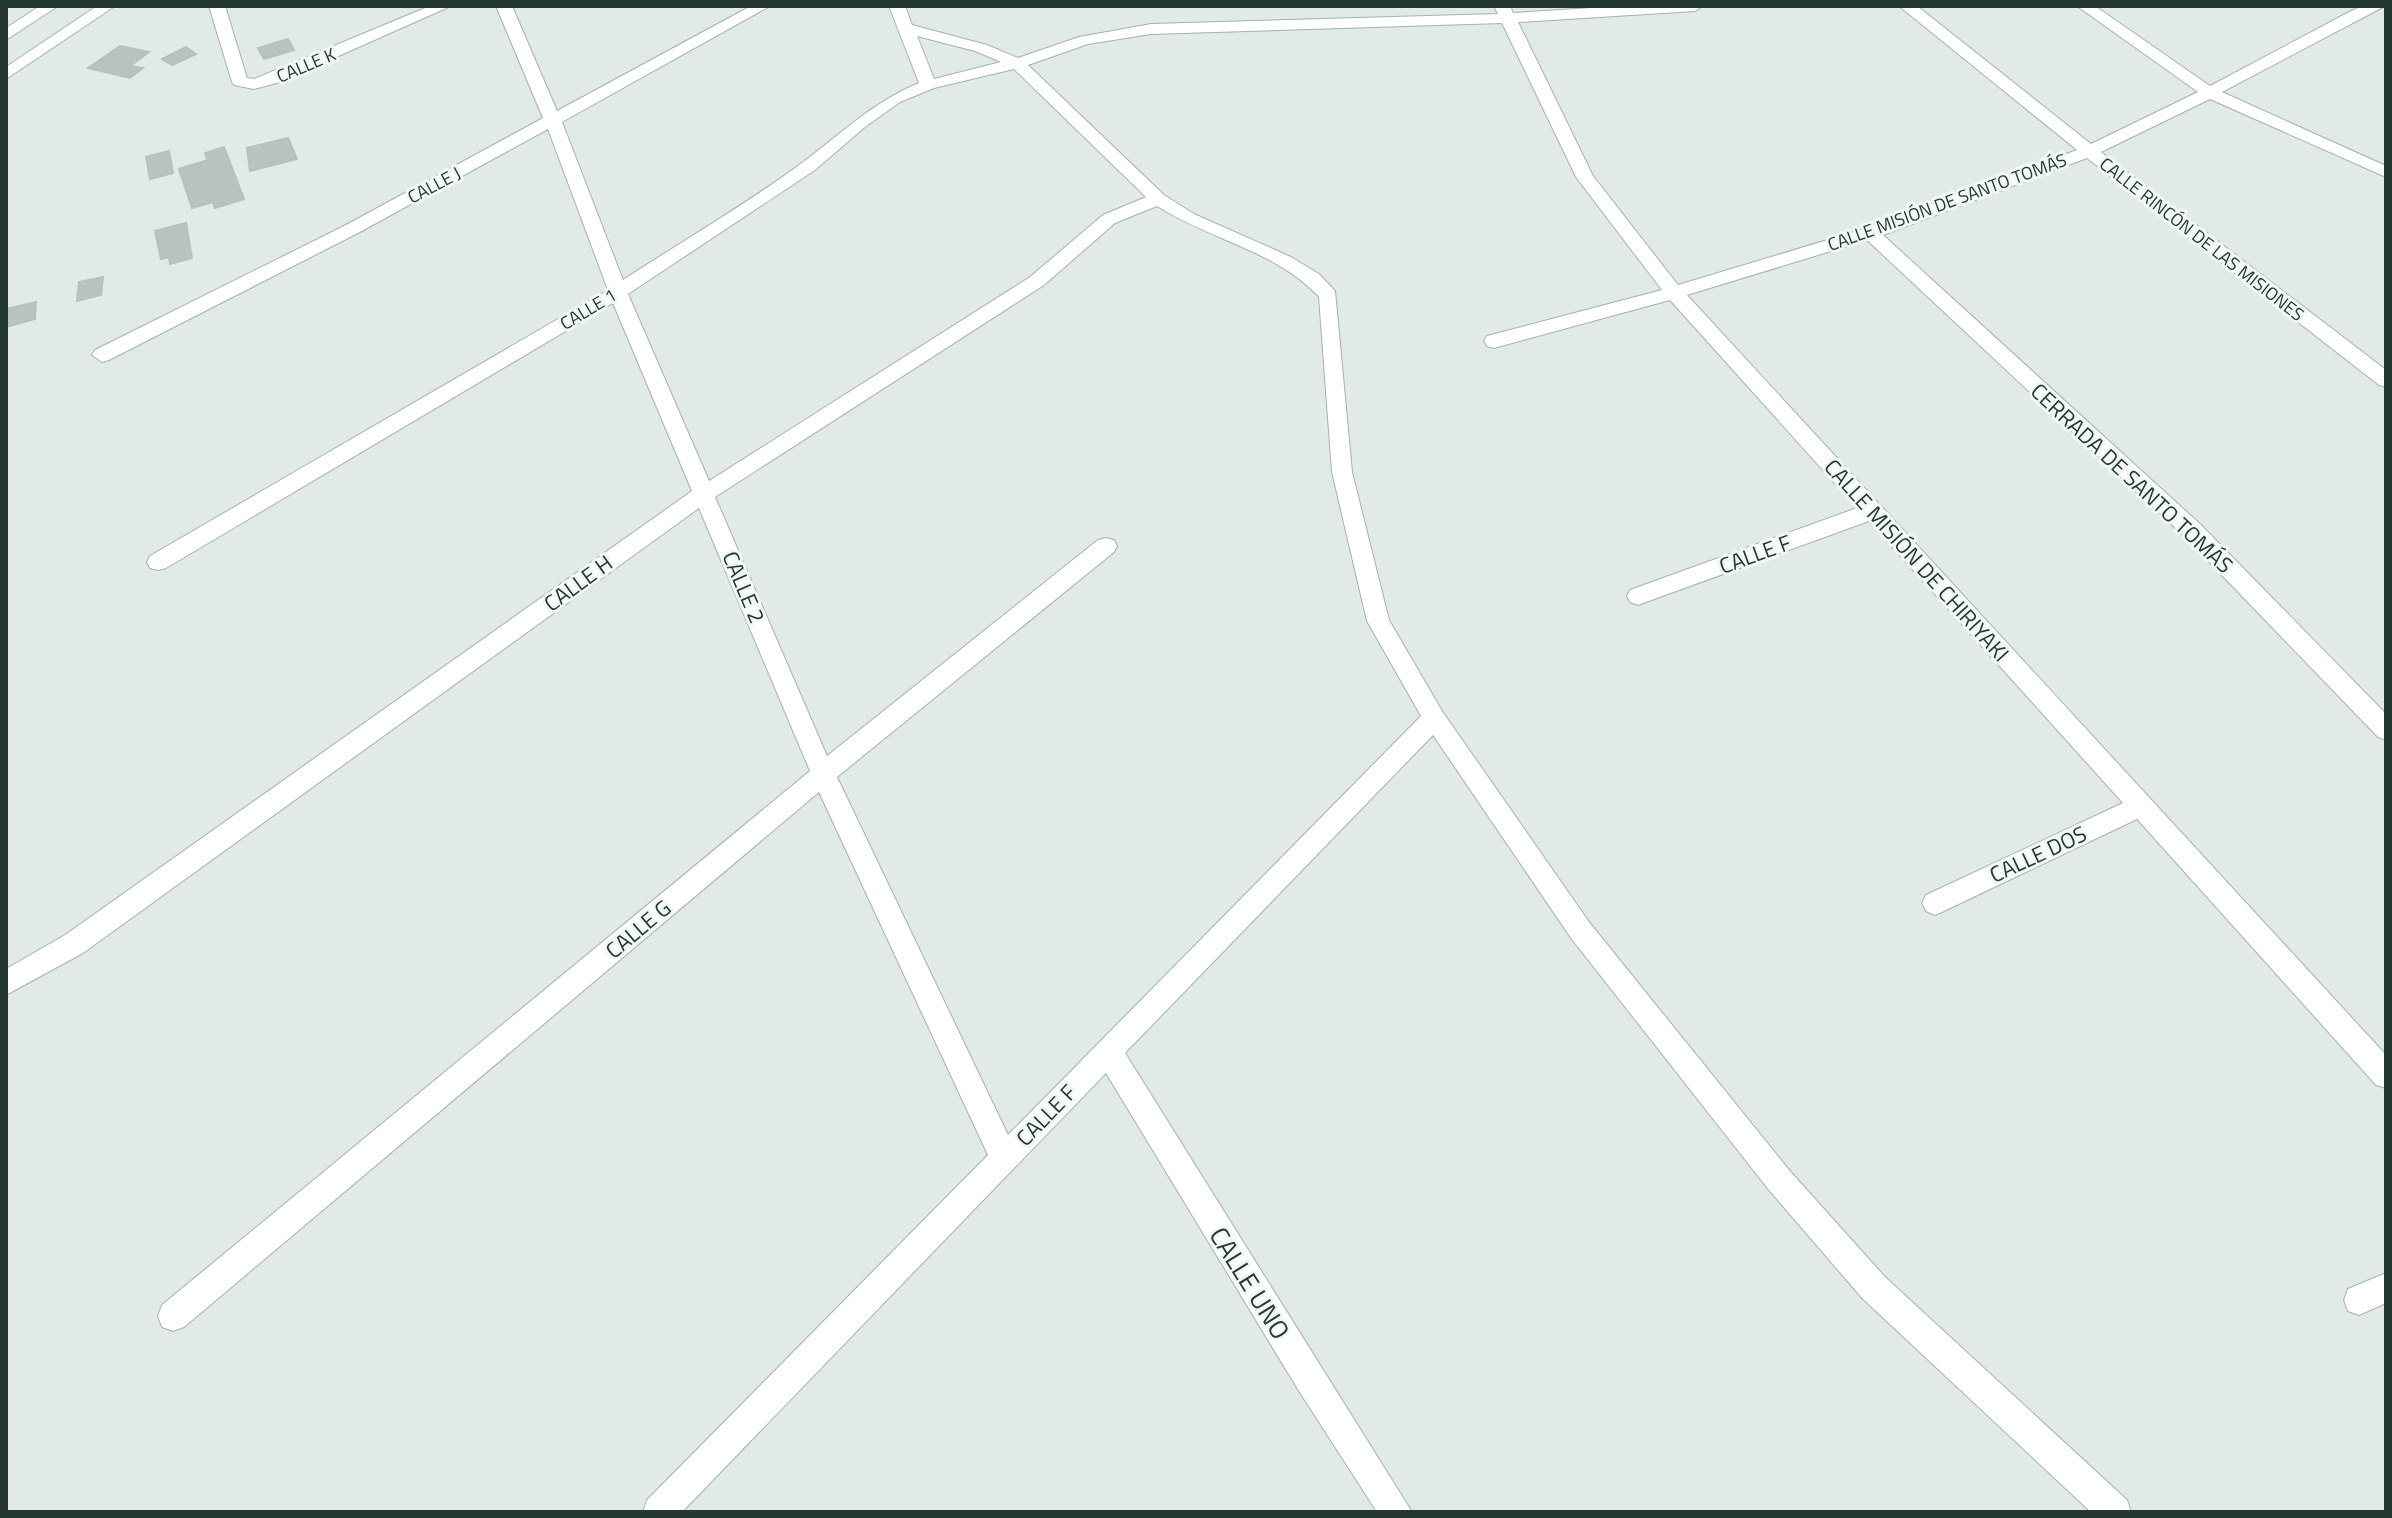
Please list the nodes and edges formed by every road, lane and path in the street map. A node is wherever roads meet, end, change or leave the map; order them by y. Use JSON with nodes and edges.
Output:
{"nodes":[{"id":1,"x":50,"y":6,"type":"edge"},
{"id":2,"x":107,"y":6,"type":"edge"},
{"id":3,"x":217,"y":6,"type":"edge"},
{"id":4,"x":443,"y":6,"type":"edge"},
{"id":5,"x":504,"y":6,"type":"edge"},
{"id":6,"x":762,"y":6,"type":"edge"},
{"id":7,"x":897,"y":6,"type":"edge"},
{"id":8,"x":1695,"y":6,"type":"edge"},
{"id":9,"x":1907,"y":6,"type":"edge"},
{"id":10,"x":2085,"y":6,"type":"edge"},
{"id":11,"x":2377,"y":6,"type":"edge"},
{"id":12,"x":2348,"y":10,"type":"edge"},
{"id":13,"x":1504,"y":12,"type":"edge"},
{"id":14,"x":905,"y":28,"type":"junction"},
{"id":15,"x":6,"y":35,"type":"edge"},
{"id":16,"x":1017,"y":63,"type":"junction"},
{"id":17,"x":6,"y":74,"type":"edge"},
{"id":18,"x":928,"y":85,"type":"junction"},
{"id":19,"x":2208,"y":92,"type":"junction"},
{"id":20,"x":553,"y":121,"type":"junction"},
{"id":21,"x":2089,"y":151,"type":"junction"},
{"id":22,"x":2386,"y":172,"type":"edge"},
{"id":23,"x":1158,"y":199,"type":"junction"},
{"id":24,"x":1870,"y":233,"type":"junction"},
{"id":25,"x":618,"y":292,"type":"junction"},
{"id":26,"x":1674,"y":293,"type":"junction"},
{"id":27,"x":1494,"y":341,"type":"dead end"},
{"id":28,"x":102,"y":355,"type":"dead end"},
{"id":29,"x":2386,"y":380,"type":"edge"},
{"id":30,"x":705,"y":493,"type":"junction"},
{"id":31,"x":1873,"y":511,"type":"junction"},
{"id":32,"x":1106,"y":546,"type":"dead end"},
{"id":33,"x":158,"y":562,"type":"dead end"},
{"id":34,"x":1638,"y":596,"type":"dead end"},
{"id":35,"x":1434,"y":718,"type":"junction"},
{"id":36,"x":2386,"y":730,"type":"edge"},
{"id":37,"x":823,"y":774,"type":"junction"},
{"id":38,"x":2141,"y":806,"type":"junction"},
{"id":39,"x":1935,"y":903,"type":"dead end"},
{"id":40,"x":6,"y":983,"type":"edge"},
{"id":41,"x":1109,"y":1052,"type":"junction"},
{"id":42,"x":2386,"y":1075,"type":"edge"},
{"id":43,"x":1004,"y":1158,"type":"junction"},
{"id":44,"x":173,"y":1316,"type":"dead end"},
{"id":45,"x":659,"y":1512,"type":"edge"},
{"id":46,"x":1396,"y":1512,"type":"edge"},
{"id":47,"x":2115,"y":1512,"type":"edge"}],
"edges":[{"from":1,"to":15,"type":"street"},
{"from":2,"to":17,"type":"street"},
{"from":3,"to":4,"type":"street","name":"CALLE K"},
{"from":5,"to":20,"type":"street","name":"CALLE 2"},
{"from":6,"to":20,"type":"street","name":"CALLE J"},
{"from":7,"to":14,"type":"street"},
{"from":8,"to":13,"type":"street","name":"CALLE 1"},
{"from":9,"to":21,"type":"street","name":"CALLE RINCÓN DE LAS MISIONES"},
{"from":10,"to":19,"type":"street"},
{"from":11,"to":12,"type":"street","name":"CALLE MISIÓN DE SANTO TOMÁS"},
{"from":12,"to":19,"type":"street","name":"CALLE MISIÓN DE SANTO TOMÁS"},
{"from":13,"to":16,"type":"street","name":"CALLE 1"},
{"from":13,"to":26,"type":"street","name":"CALLE MISIÓN DE CHIRIYAKI"},
{"from":14,"to":16,"type":"street"},
{"from":14,"to":18,"type":"street"},
{"from":16,"to":18,"type":"street","name":"CALLE 1"},
{"from":16,"to":23,"type":"street"},
{"from":18,"to":25,"type":"street","name":"CALLE 1"},
{"from":19,"to":21,"type":"street","name":"CALLE MISIÓN DE SANTO TOMÁS"},
{"from":19,"to":22,"type":"street"},
{"from":20,"to":25,"type":"street","name":"CALLE 2"},
{"from":20,"to":28,"type":"street","name":"CALLE J"},
{"from":21,"to":24,"type":"street","name":"CALLE MISIÓN DE SANTO TOMÁS"},
{"from":21,"to":29,"type":"street","name":"CALLE RINCÓN DE LAS MISIONES"},
{"from":23,"to":30,"type":"street","name":"CALLE H"},
{"from":23,"to":35,"type":"street"},
{"from":24,"to":26,"type":"street","name":"CALLE MISIÓN DE SANTO TOMÁS"},
{"from":24,"to":36,"type":"street","name":"CERRADA DE SANTO TOMÁS"},
{"from":25,"to":30,"type":"street","name":"CALLE 2"},
{"from":25,"to":33,"type":"street","name":"CALLE 1"},
{"from":26,"to":27,"type":"street","name":"CALLE MISIÓN DE SANTO TOMÁS"},
{"from":26,"to":31,"type":"street","name":"CALLE MISIÓN DE CHIRIYAKI"},
{"from":30,"to":37,"type":"street","name":"CALLE 2"},
{"from":30,"to":40,"type":"street","name":"CALLE H"},
{"from":31,"to":34,"type":"street","name":"CALLE F"},
{"from":31,"to":38,"type":"street","name":"CALLE MISIÓN DE CHIRIYAKI"},
{"from":32,"to":37,"type":"street","name":"CALLE G"},
{"from":35,"to":41,"type":"street","name":"CALLE F"},
{"from":35,"to":47,"type":"street"},
{"from":37,"to":43,"type":"street","name":"CALLE 2"},
{"from":37,"to":44,"type":"street","name":"CALLE G"},
{"from":38,"to":39,"type":"street","name":"CALLE DOS"},
{"from":38,"to":42,"type":"street","name":"CALLE MISIÓN DE CHIRIYAKI"},
{"from":41,"to":43,"type":"street","name":"CALLE F"},
{"from":41,"to":46,"type":"street","name":"CALLE UNO"},
{"from":43,"to":45,"type":"street","name":"CALLE F"}]}
